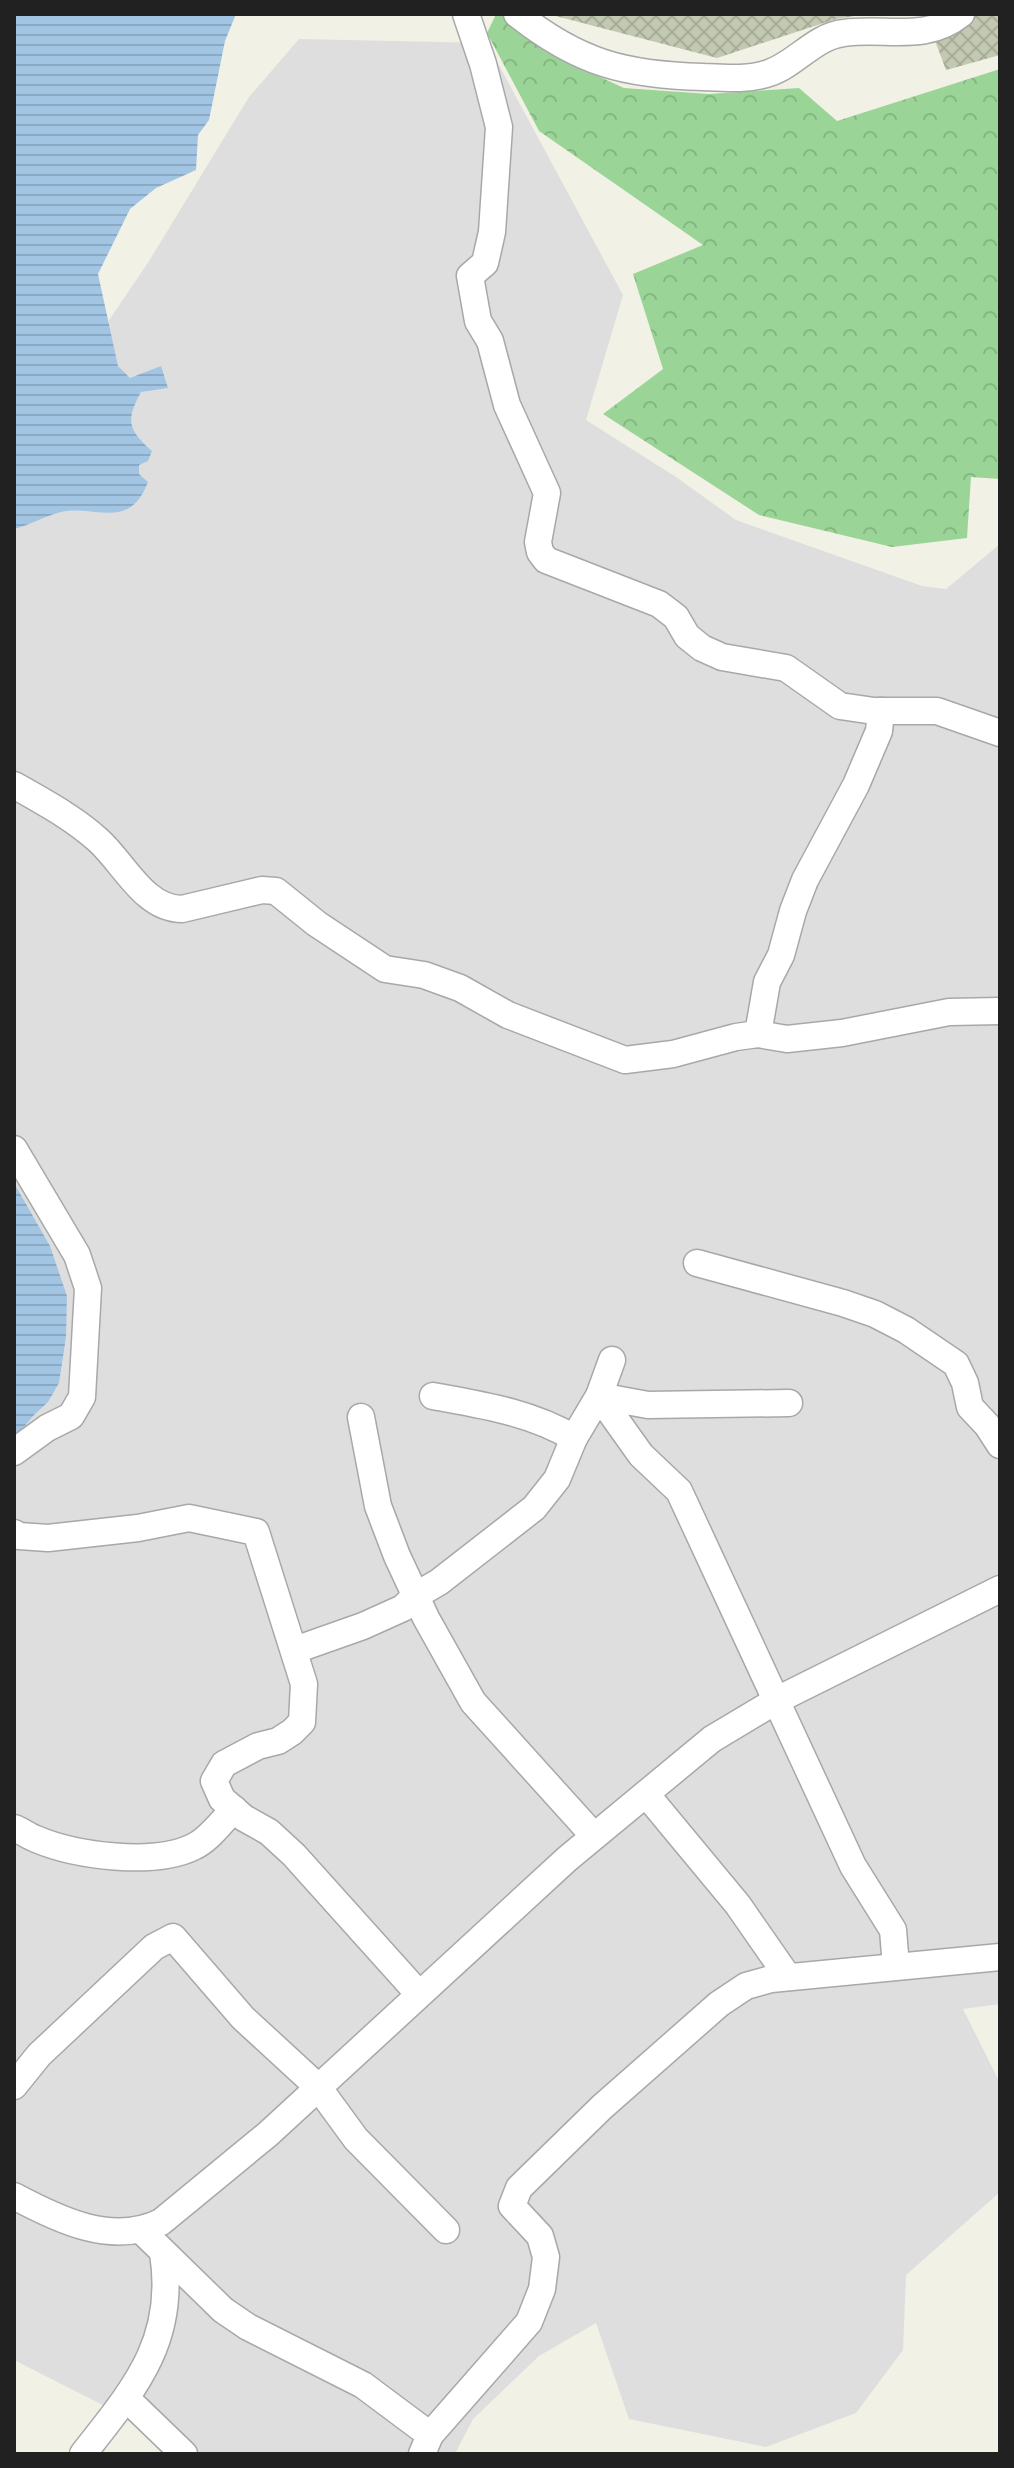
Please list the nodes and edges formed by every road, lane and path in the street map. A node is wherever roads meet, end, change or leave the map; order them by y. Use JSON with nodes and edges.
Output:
{"nodes":[{"id":1,"x":466,"y":14,"type":"edge"},
{"id":2,"x":517,"y":14,"type":"edge"},
{"id":3,"x":961,"y":14,"type":"edge"},
{"id":4,"x":881,"y":711,"type":"junction"},
{"id":5,"x":1000,"y":733,"type":"edge"},
{"id":6,"x":14,"y":785,"type":"edge"},
{"id":7,"x":1000,"y":1011,"type":"edge"},
{"id":8,"x":758,"y":1034,"type":"junction"},
{"id":9,"x":14,"y":1149,"type":"edge"},
{"id":10,"x":697,"y":1263,"type":"dead end"},
{"id":11,"x":612,"y":1360,"type":"dead end"},
{"id":12,"x":433,"y":1396,"type":"dead end"},
{"id":13,"x":599,"y":1396,"type":"junction"},
{"id":14,"x":789,"y":1403,"type":"dead end"},
{"id":15,"x":361,"y":1417,"type":"dead end"},
{"id":16,"x":574,"y":1438,"type":"junction"},
{"id":17,"x":1000,"y":1445,"type":"edge"},
{"id":18,"x":14,"y":1452,"type":"edge"},
{"id":19,"x":14,"y":1533,"type":"edge"},
{"id":20,"x":1000,"y":1589,"type":"edge"},
{"id":21,"x":415,"y":1596,"type":"junction"},
{"id":22,"x":295,"y":1650,"type":"junction"},
{"id":23,"x":777,"y":1700,"type":"junction"},
{"id":24,"x":646,"y":1794,"type":"junction"},
{"id":25,"x":234,"y":1809,"type":"junction"},
{"id":26,"x":14,"y":1828,"type":"edge"},
{"id":27,"x":594,"y":1836,"type":"junction"},
{"id":28,"x":1000,"y":1957,"type":"edge"},
{"id":29,"x":896,"y":1966,"type":"junction"},
{"id":30,"x":788,"y":1977,"type":"junction"},
{"id":31,"x":418,"y":1993,"type":"junction"},
{"id":32,"x":14,"y":2086,"type":"edge"},
{"id":33,"x":318,"y":2087,"type":"junction"},
{"id":34,"x":14,"y":2196,"type":"edge"},
{"id":35,"x":446,"y":2230,"type":"dead end"},
{"id":36,"x":142,"y":2231,"type":"junction"},
{"id":37,"x":163,"y":2253,"type":"junction"},
{"id":38,"x":127,"y":2399,"type":"junction"},
{"id":39,"x":426,"y":2444,"type":"edge"},
{"id":40,"x":83,"y":2454,"type":"edge"},
{"id":41,"x":184,"y":2454,"type":"edge"}],
"edges":[{"from":1,"to":4,"type":"street"},
{"from":2,"to":3,"type":"street"},
{"from":4,"to":5,"type":"street"},
{"from":4,"to":8,"type":"street"},
{"from":6,"to":8,"type":"street"},
{"from":7,"to":8,"type":"street"},
{"from":9,"to":18,"type":"street"},
{"from":10,"to":17,"type":"street"},
{"from":11,"to":13,"type":"street"},
{"from":12,"to":16,"type":"street"},
{"from":13,"to":14,"type":"street"},
{"from":13,"to":16,"type":"street"},
{"from":13,"to":23,"type":"street"},
{"from":15,"to":21,"type":"street"},
{"from":16,"to":21,"type":"street"},
{"from":19,"to":22,"type":"street"},
{"from":20,"to":23,"type":"street"},
{"from":21,"to":22,"type":"street"},
{"from":21,"to":27,"type":"street"},
{"from":22,"to":25,"type":"street"},
{"from":23,"to":24,"type":"street"},
{"from":23,"to":29,"type":"street"},
{"from":24,"to":27,"type":"street"},
{"from":24,"to":30,"type":"street"},
{"from":25,"to":26,"type":"street"},
{"from":25,"to":31,"type":"street"},
{"from":27,"to":31,"type":"street"},
{"from":28,"to":29,"type":"street"},
{"from":29,"to":30,"type":"street"},
{"from":30,"to":39,"type":"street"},
{"from":31,"to":33,"type":"street"},
{"from":32,"to":33,"type":"street"},
{"from":33,"to":35,"type":"street"},
{"from":33,"to":36,"type":"street"},
{"from":34,"to":36,"type":"street"},
{"from":36,"to":37,"type":"street"},
{"from":37,"to":38,"type":"street"},
{"from":37,"to":39,"type":"street"},
{"from":38,"to":40,"type":"street"},
{"from":38,"to":41,"type":"street"}]}
